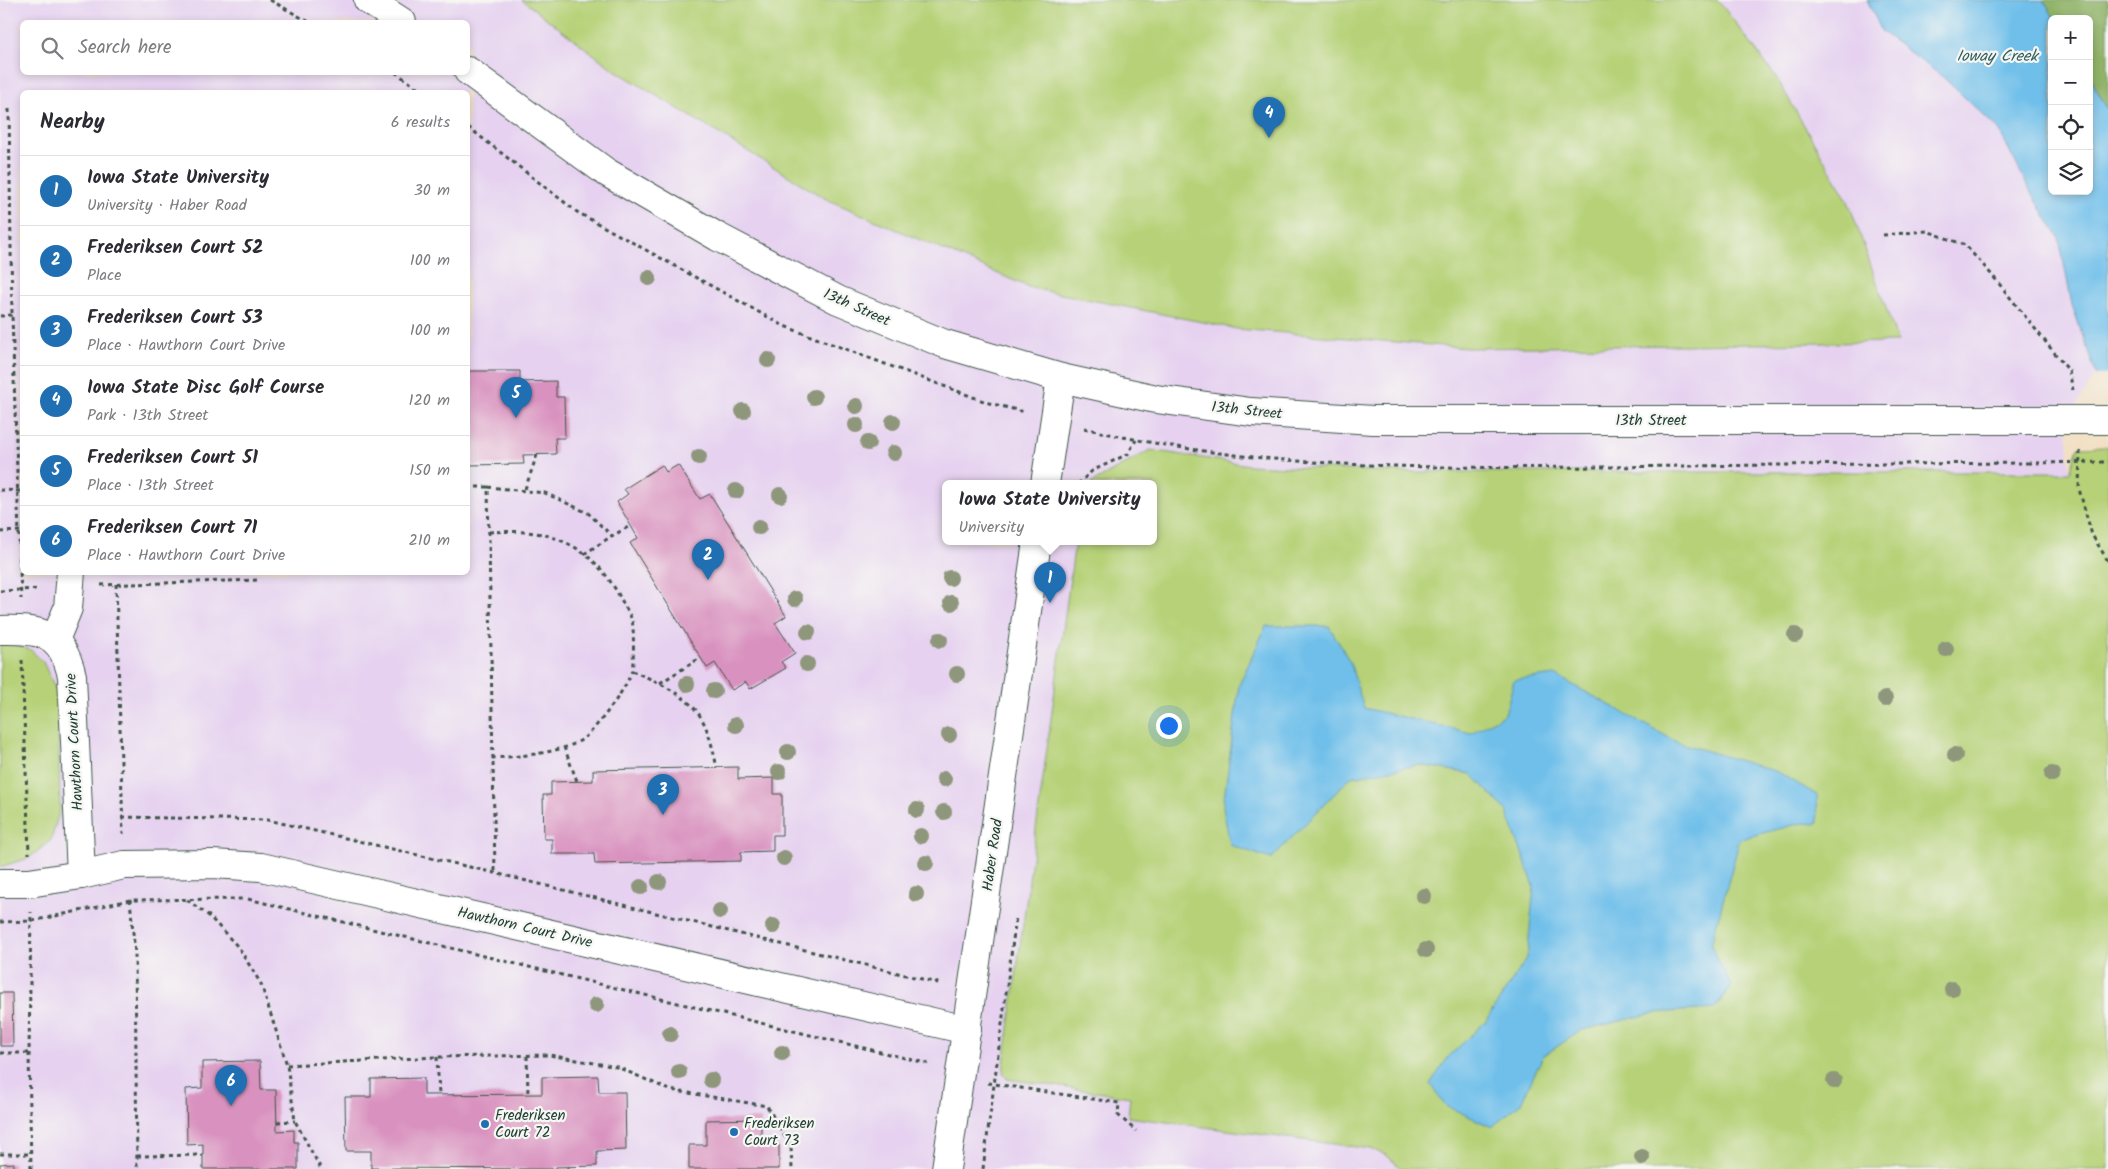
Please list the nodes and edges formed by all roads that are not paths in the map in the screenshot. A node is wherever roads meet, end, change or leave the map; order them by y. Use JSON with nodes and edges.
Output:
{"nodes":[{"id":1,"x":368,"y":0,"type":"edge"},
{"id":2,"x":399,"y":20,"type":"edge"},
{"id":3,"x":470,"y":72,"type":"edge"},
{"id":4,"x":1061,"y":378,"type":"junction"},
{"id":5,"x":2108,"y":420,"type":"edge"},
{"id":6,"x":1046,"y":480,"type":"edge"},
{"id":7,"x":1037,"y":545,"type":"edge"},
{"id":8,"x":71,"y":580,"type":"edge"},
{"id":9,"x":10,"y":630,"type":"edge"},
{"id":10,"x":55,"y":640,"type":"junction"},
{"id":11,"x":80,"y":875,"type":"junction"},
{"id":12,"x":0,"y":883,"type":"edge"},
{"id":13,"x":966,"y":1030,"type":"junction"},
{"id":14,"x":946,"y":1169,"type":"edge"}],
"edges":[{"from":1,"to":2,"type":"street"},
{"from":3,"to":4,"type":"street","name":"13th Street"},
{"from":4,"to":5,"type":"street","name":"13th Street","bridge":true},
{"from":4,"to":6,"type":"street"},
{"from":7,"to":13,"type":"street","name":"Haber Road"},
{"from":8,"to":10,"type":"street"},
{"from":9,"to":10,"type":"street"},
{"from":10,"to":11,"type":"street","name":"Hawthorn Court Drive"},
{"from":11,"to":12,"type":"street","name":"Hawthorn Court Drive"},
{"from":11,"to":13,"type":"street","name":"Hawthorn Court Drive"},
{"from":13,"to":14,"type":"street","name":"Haber Road"}]}
